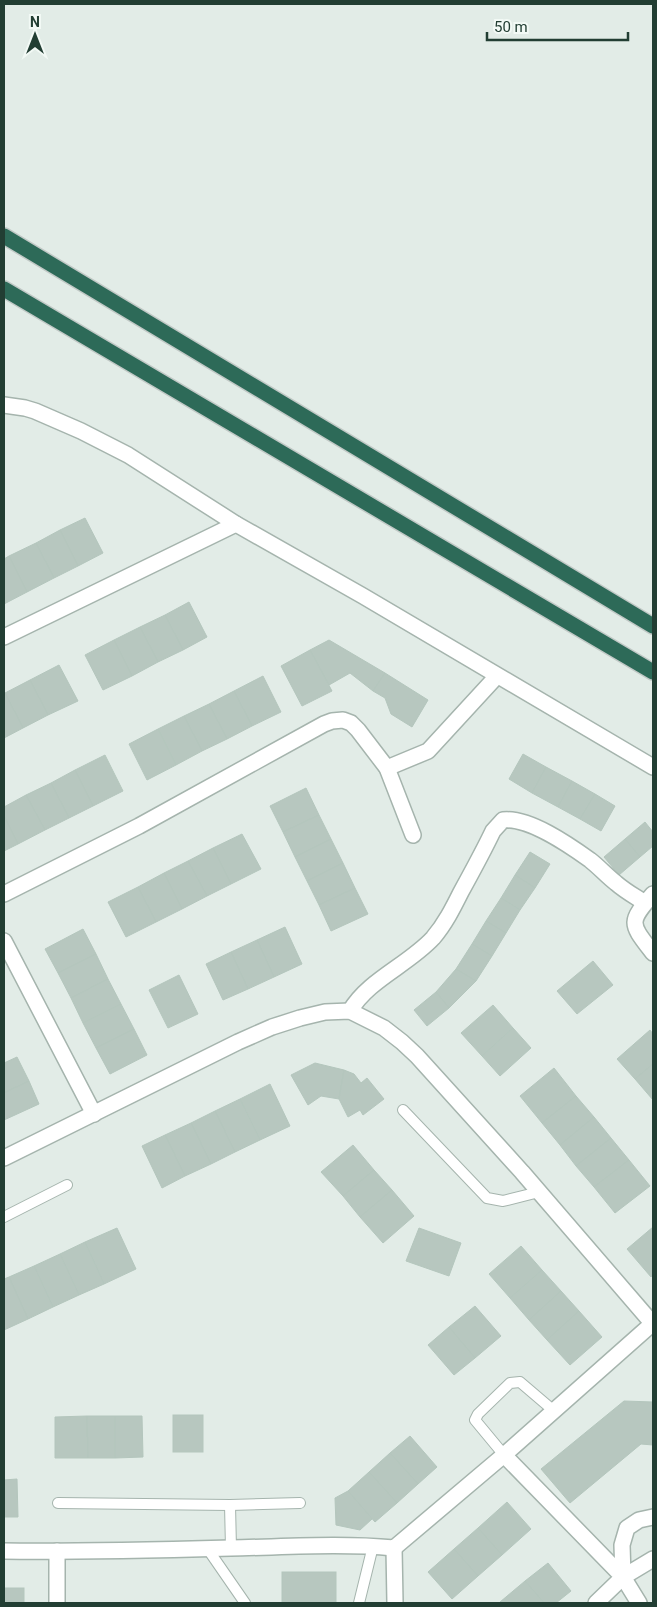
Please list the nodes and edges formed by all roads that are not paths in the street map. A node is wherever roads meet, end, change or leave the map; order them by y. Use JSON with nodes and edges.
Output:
{"nodes":[{"id":1,"x":4,"y":236,"type":"edge"},
{"id":2,"x":4,"y":289,"type":"edge"},
{"id":3,"x":4,"y":405,"type":"edge"},
{"id":4,"x":236,"y":524,"type":"junction"},
{"id":5,"x":653,"y":626,"type":"edge"},
{"id":6,"x":4,"y":637,"type":"edge"},
{"id":7,"x":653,"y":672,"type":"edge"},
{"id":8,"x":497,"y":676,"type":"junction"},
{"id":9,"x":387,"y":768,"type":"junction"},
{"id":10,"x":653,"y":768,"type":"edge"},
{"id":11,"x":413,"y":835,"type":"dead end"},
{"id":12,"x":4,"y":894,"type":"edge"},
{"id":13,"x":649,"y":899,"type":"edge"},
{"id":14,"x":4,"y":941,"type":"edge"},
{"id":15,"x":653,"y":953,"type":"edge"},
{"id":16,"x":350,"y":1011,"type":"junction"},
{"id":17,"x":403,"y":1110,"type":"dead end"},
{"id":18,"x":94,"y":1114,"type":"junction"},
{"id":19,"x":4,"y":1158,"type":"edge"},
{"id":20,"x":67,"y":1185,"type":"dead end"},
{"id":21,"x":539,"y":1192,"type":"junction"},
{"id":22,"x":4,"y":1217,"type":"edge"},
{"id":23,"x":653,"y":1323,"type":"edge"},
{"id":24,"x":554,"y":1411,"type":"junction"},
{"id":25,"x":504,"y":1455,"type":"junction"},
{"id":26,"x":58,"y":1503,"type":"dead end"},
{"id":27,"x":300,"y":1503,"type":"dead end"},
{"id":28,"x":230,"y":1505,"type":"junction"},
{"id":29,"x":653,"y":1517,"type":"edge"},
{"id":30,"x":373,"y":1546,"type":"junction"},
{"id":31,"x":206,"y":1548,"type":"junction"},
{"id":32,"x":231,"y":1548,"type":"junction"},
{"id":33,"x":394,"y":1548,"type":"junction"},
{"id":34,"x":4,"y":1551,"type":"edge"},
{"id":35,"x":57,"y":1552,"type":"junction"},
{"id":36,"x":653,"y":1559,"type":"edge"},
{"id":37,"x":623,"y":1577,"type":"junction"},
{"id":38,"x":58,"y":1603,"type":"edge"},
{"id":39,"x":245,"y":1603,"type":"edge"},
{"id":40,"x":359,"y":1603,"type":"edge"},
{"id":41,"x":395,"y":1603,"type":"edge"},
{"id":42,"x":596,"y":1603,"type":"edge"},
{"id":43,"x":639,"y":1603,"type":"edge"}],
"edges":[{"from":1,"to":5,"type":"highway"},
{"from":2,"to":7,"type":"highway"},
{"from":3,"to":4,"type":"street"},
{"from":4,"to":6,"type":"street"},
{"from":4,"to":8,"type":"street"},
{"from":8,"to":9,"type":"street"},
{"from":8,"to":10,"type":"street"},
{"from":9,"to":11,"type":"street"},
{"from":9,"to":12,"type":"street"},
{"from":13,"to":15,"type":"street"},
{"from":13,"to":16,"type":"street"},
{"from":14,"to":18,"type":"street"},
{"from":16,"to":18,"type":"street"},
{"from":16,"to":21,"type":"street"},
{"from":17,"to":21,"type":"lane"},
{"from":18,"to":19,"type":"street"},
{"from":20,"to":22,"type":"lane"},
{"from":21,"to":23,"type":"street"},
{"from":23,"to":24,"type":"street"},
{"from":24,"to":25,"type":"street"},
{"from":24,"to":25,"type":"lane"},
{"from":25,"to":33,"type":"street"},
{"from":25,"to":37,"type":"street"},
{"from":26,"to":28,"type":"lane"},
{"from":27,"to":28,"type":"lane"},
{"from":28,"to":32,"type":"lane"},
{"from":29,"to":37,"type":"street"},
{"from":30,"to":32,"type":"street"},
{"from":30,"to":33,"type":"street"},
{"from":30,"to":40,"type":"lane"},
{"from":31,"to":32,"type":"street"},
{"from":31,"to":35,"type":"street"},
{"from":31,"to":39,"type":"lane"},
{"from":33,"to":41,"type":"street"},
{"from":34,"to":35,"type":"street"},
{"from":35,"to":38,"type":"street"},
{"from":36,"to":37,"type":"street"},
{"from":37,"to":42,"type":"street"},
{"from":37,"to":43,"type":"street"}]}
